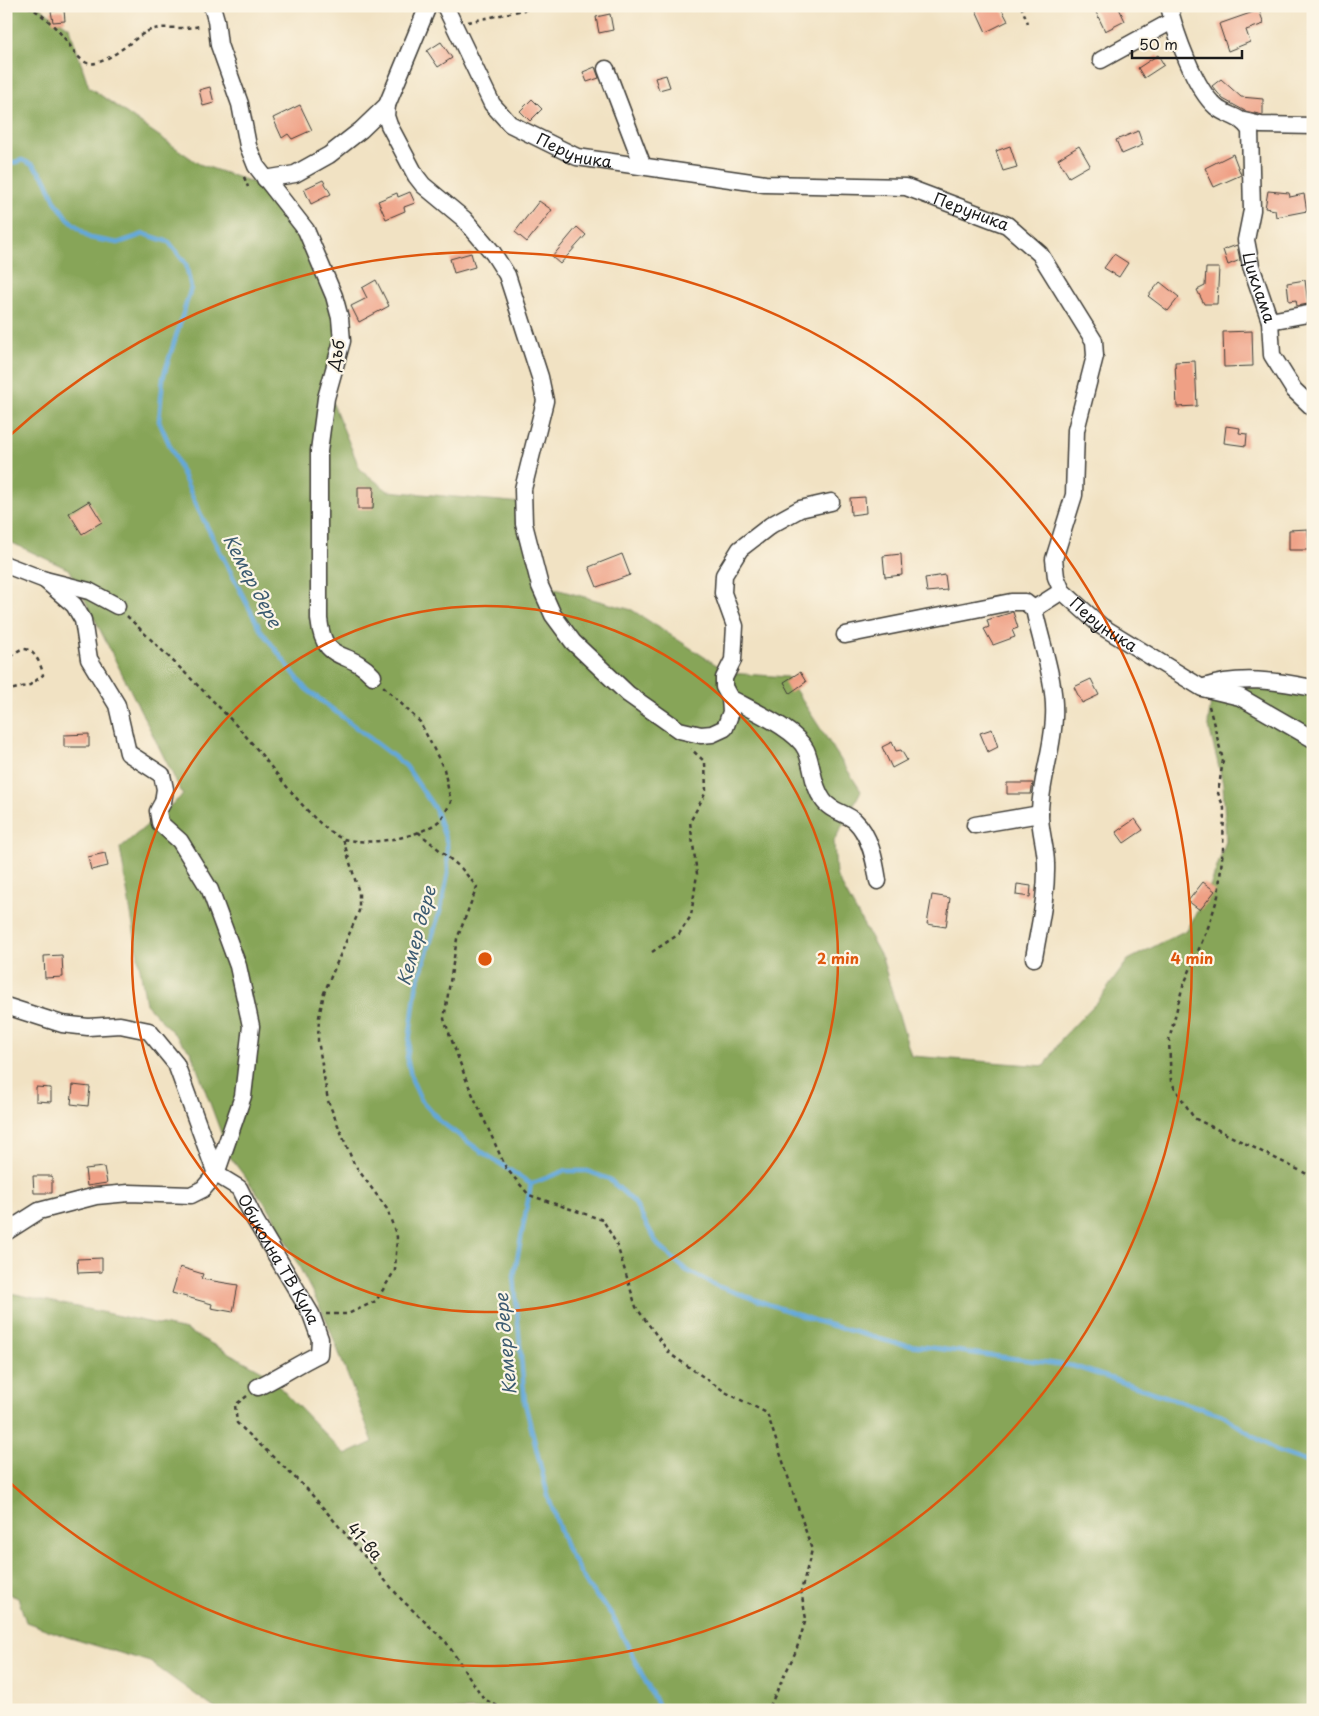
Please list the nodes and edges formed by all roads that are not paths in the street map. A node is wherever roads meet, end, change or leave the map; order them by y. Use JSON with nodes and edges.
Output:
{"nodes":[{"id":1,"x":428,"y":6,"type":"edge"},
{"id":2,"x":445,"y":6,"type":"edge"},
{"id":3,"x":213,"y":10,"type":"edge"},
{"id":4,"x":1170,"y":14,"type":"edge"},
{"id":5,"x":1101,"y":60,"type":"dead end"},
{"id":6,"x":606,"y":70,"type":"dead end"},
{"id":7,"x":388,"y":105,"type":"junction"},
{"id":8,"x":1244,"y":121,"type":"junction"},
{"id":9,"x":1313,"y":126,"type":"edge"},
{"id":10,"x":643,"y":166,"type":"junction"},
{"id":11,"x":265,"y":179,"type":"junction"},
{"id":12,"x":1313,"y":313,"type":"edge"},
{"id":13,"x":1270,"y":321,"type":"junction"},
{"id":14,"x":1313,"y":408,"type":"edge"},
{"id":15,"x":831,"y":502,"type":"dead end"},
{"id":16,"x":6,"y":565,"type":"edge"},
{"id":17,"x":45,"y":580,"type":"junction"},
{"id":18,"x":1062,"y":591,"type":"junction"},
{"id":19,"x":118,"y":606,"type":"road end"},
{"id":20,"x":1034,"y":609,"type":"junction"},
{"id":21,"x":845,"y":635,"type":"dead end"},
{"id":22,"x":373,"y":676,"type":"road end"},
{"id":23,"x":1202,"y":688,"type":"junction"},
{"id":24,"x":1313,"y":688,"type":"edge"},
{"id":25,"x":730,"y":698,"type":"junction"},
{"id":26,"x":1313,"y":740,"type":"edge"},
{"id":27,"x":1040,"y":814,"type":"junction"},
{"id":28,"x":975,"y":824,"type":"dead end"},
{"id":29,"x":878,"y":881,"type":"dead end"},
{"id":30,"x":1034,"y":958,"type":"dead end"},
{"id":31,"x":6,"y":1006,"type":"edge"},
{"id":32,"x":216,"y":1174,"type":"junction"},
{"id":33,"x":6,"y":1232,"type":"edge"},
{"id":34,"x":258,"y":1387,"type":"road end"}],
"edges":[{"from":1,"to":7,"type":"street"},
{"from":2,"to":10,"type":"street","name":"Перуника"},
{"from":3,"to":11,"type":"street","name":"Дъб"},
{"from":4,"to":5,"type":"street"},
{"from":4,"to":8,"type":"street"},
{"from":6,"to":10,"type":"street"},
{"from":7,"to":11,"type":"street"},
{"from":7,"to":25,"type":"street"},
{"from":8,"to":9,"type":"street"},
{"from":8,"to":13,"type":"street","name":"Циклама"},
{"from":10,"to":18,"type":"street","name":"Перуника"},
{"from":11,"to":22,"type":"street","name":"Дъб"},
{"from":12,"to":13,"type":"street"},
{"from":13,"to":14,"type":"street","name":"Циклама"},
{"from":15,"to":25,"type":"street"},
{"from":16,"to":17,"type":"street"},
{"from":17,"to":19,"type":"street"},
{"from":17,"to":32,"type":"street"},
{"from":18,"to":20,"type":"street"},
{"from":18,"to":23,"type":"street","name":"Перуника"},
{"from":20,"to":21,"type":"street"},
{"from":20,"to":27,"type":"street"},
{"from":23,"to":24,"type":"street"},
{"from":23,"to":26,"type":"street","name":"Перуника"},
{"from":25,"to":29,"type":"street"},
{"from":27,"to":28,"type":"street"},
{"from":27,"to":30,"type":"street"},
{"from":31,"to":32,"type":"street"},
{"from":32,"to":33,"type":"street"},
{"from":32,"to":34,"type":"street","name":"Обиколна ТВ Кула"}]}
